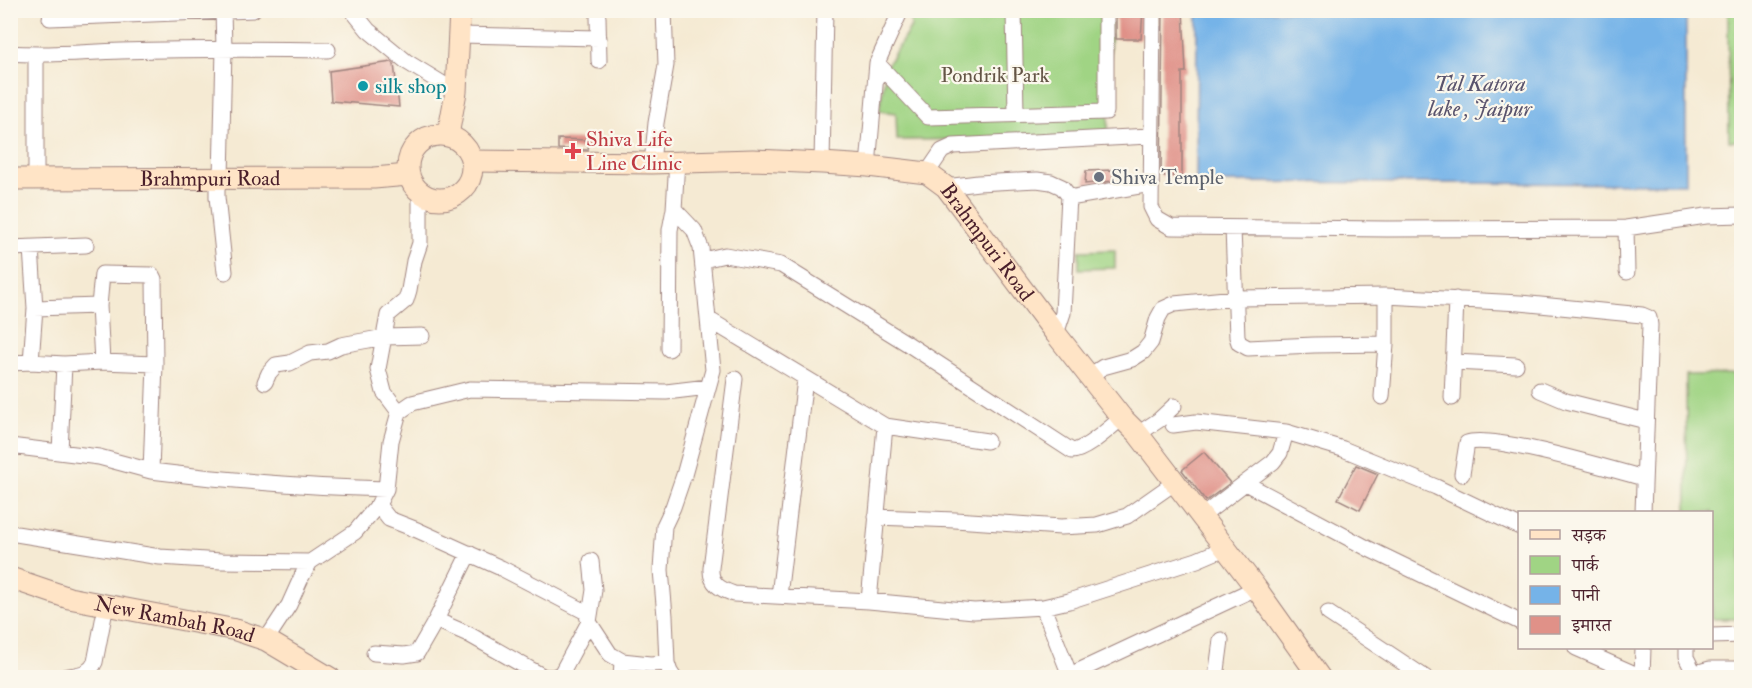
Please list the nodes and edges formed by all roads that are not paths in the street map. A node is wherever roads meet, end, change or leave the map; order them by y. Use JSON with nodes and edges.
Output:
{"nodes":[{"id":1,"x":253,"y":10,"type":"edge"},
{"id":2,"x":352,"y":10,"type":"edge"},
{"id":3,"x":460,"y":10,"type":"edge"},
{"id":4,"x":664,"y":10,"type":"edge"},
{"id":5,"x":825,"y":10,"type":"edge"},
{"id":6,"x":901,"y":10,"type":"edge"},
{"id":7,"x":1014,"y":10,"type":"edge"},
{"id":8,"x":1106,"y":10,"type":"edge"},
{"id":9,"x":1153,"y":10,"type":"edge"},
{"id":10,"x":223,"y":11,"type":"edge"},
{"id":11,"x":117,"y":13,"type":"edge"},
{"id":12,"x":598,"y":17,"type":"dead end"},
{"id":13,"x":50,"y":18,"type":"dead end"},
{"id":14,"x":460,"y":35,"type":"junction"},
{"id":15,"x":599,"y":38,"type":"junction"},
{"id":16,"x":224,"y":49,"type":"junction"},
{"id":17,"x":328,"y":50,"type":"dead end"},
{"id":18,"x":10,"y":53,"type":"edge"},
{"id":19,"x":36,"y":55,"type":"junction"},
{"id":20,"x":599,"y":61,"type":"dead end"},
{"id":21,"x":877,"y":63,"type":"junction"},
{"id":22,"x":456,"y":92,"type":"junction"},
{"id":23,"x":1016,"y":114,"type":"junction"},
{"id":24,"x":447,"y":135,"type":"junction"},
{"id":25,"x":1150,"y":136,"type":"junction"},
{"id":26,"x":472,"y":161,"type":"junction"},
{"id":27,"x":677,"y":161,"type":"junction"},
{"id":28,"x":652,"y":163,"type":"junction"},
{"id":29,"x":822,"y":163,"type":"junction"},
{"id":30,"x":868,"y":166,"type":"junction"},
{"id":31,"x":927,"y":173,"type":"junction"},
{"id":32,"x":408,"y":175,"type":"junction"},
{"id":33,"x":219,"y":178,"type":"junction"},
{"id":34,"x":10,"y":179,"type":"edge"},
{"id":35,"x":36,"y":180,"type":"junction"},
{"id":36,"x":1151,"y":184,"type":"junction"},
{"id":37,"x":946,"y":187,"type":"junction"},
{"id":38,"x":422,"y":194,"type":"junction"},
{"id":39,"x":1076,"y":197,"type":"dead end"},
{"id":40,"x":674,"y":209,"type":"junction"},
{"id":41,"x":1742,"y":215,"type":"edge"},
{"id":42,"x":1233,"y":228,"type":"junction"},
{"id":43,"x":1626,"y":228,"type":"junction"},
{"id":44,"x":86,"y":245,"type":"dead end"},
{"id":45,"x":10,"y":248,"type":"edge"},
{"id":46,"x":31,"y":248,"type":"junction"},
{"id":47,"x":703,"y":260,"type":"junction"},
{"id":48,"x":225,"y":272,"type":"dead end"},
{"id":49,"x":1627,"y":272,"type":"dead end"},
{"id":50,"x":1386,"y":296,"type":"junction"},
{"id":51,"x":1236,"y":298,"type":"junction"},
{"id":52,"x":1456,"y":299,"type":"junction"},
{"id":53,"x":99,"y":306,"type":"junction"},
{"id":54,"x":35,"y":308,"type":"junction"},
{"id":55,"x":708,"y":319,"type":"junction"},
{"id":56,"x":1056,"y":334,"type":"junction"},
{"id":57,"x":423,"y":336,"type":"dead end"},
{"id":58,"x":385,"y":337,"type":"junction"},
{"id":59,"x":1386,"y":344,"type":"junction"},
{"id":60,"x":669,"y":349,"type":"dead end"},
{"id":61,"x":31,"y":362,"type":"junction"},
{"id":62,"x":102,"y":362,"type":"junction"},
{"id":63,"x":1453,"y":362,"type":"junction"},
{"id":64,"x":10,"y":363,"type":"edge"},
{"id":65,"x":64,"y":364,"type":"junction"},
{"id":66,"x":155,"y":364,"type":"junction"},
{"id":67,"x":1516,"y":364,"type":"dead end"},
{"id":68,"x":1089,"y":376,"type":"junction"},
{"id":69,"x":735,"y":379,"type":"dead end"},
{"id":70,"x":805,"y":379,"type":"junction"},
{"id":71,"x":265,"y":382,"type":"dead end"},
{"id":72,"x":708,"y":387,"type":"junction"},
{"id":73,"x":1540,"y":390,"type":"dead end"},
{"id":74,"x":1382,"y":397,"type":"dead end"},
{"id":75,"x":1452,"y":398,"type":"dead end"},
{"id":76,"x":1174,"y":405,"type":"dead end"},
{"id":77,"x":399,"y":412,"type":"junction"},
{"id":78,"x":1122,"y":418,"type":"junction"},
{"id":79,"x":1646,"y":421,"type":"junction"},
{"id":80,"x":1173,"y":425,"type":"dead end"},
{"id":81,"x":885,"y":426,"type":"junction"},
{"id":82,"x":1286,"y":432,"type":"junction"},
{"id":83,"x":1138,"y":434,"type":"junction"},
{"id":84,"x":987,"y":441,"type":"dead end"},
{"id":85,"x":10,"y":446,"type":"edge"},
{"id":86,"x":60,"y":452,"type":"junction"},
{"id":87,"x":150,"y":471,"type":"junction"},
{"id":88,"x":1462,"y":474,"type":"dead end"},
{"id":89,"x":1644,"y":478,"type":"junction"},
{"id":90,"x":1174,"y":483,"type":"junction"},
{"id":91,"x":1245,"y":483,"type":"junction"},
{"id":92,"x":386,"y":489,"type":"junction"},
{"id":93,"x":378,"y":505,"type":"junction"},
{"id":94,"x":1643,"y":511,"type":"edge"},
{"id":95,"x":876,"y":517,"type":"junction"},
{"id":96,"x":1201,"y":517,"type":"junction"},
{"id":97,"x":1518,"y":526,"type":"edge"},
{"id":98,"x":10,"y":532,"type":"edge"},
{"id":99,"x":1225,"y":548,"type":"junction"},
{"id":100,"x":469,"y":554,"type":"junction"},
{"id":101,"x":591,"y":561,"type":"dead end"},
{"id":102,"x":310,"y":562,"type":"junction"},
{"id":103,"x":10,"y":578,"type":"edge"},
{"id":104,"x":1256,"y":588,"type":"junction"},
{"id":105,"x":778,"y":596,"type":"junction"},
{"id":106,"x":869,"y":601,"type":"junction"},
{"id":107,"x":106,"y":605,"type":"junction"},
{"id":108,"x":1043,"y":607,"type":"junction"},
{"id":109,"x":1328,"y":613,"type":"dead end"},
{"id":110,"x":436,"y":620,"type":"junction"},
{"id":111,"x":1518,"y":621,"type":"edge"},
{"id":112,"x":589,"y":622,"type":"junction"},
{"id":113,"x":1742,"y":635,"type":"edge"},
{"id":114,"x":1713,"y":636,"type":"edge"},
{"id":115,"x":266,"y":640,"type":"junction"},
{"id":116,"x":1221,"y":640,"type":"dead end"},
{"id":117,"x":1578,"y":649,"type":"edge"},
{"id":118,"x":1643,"y":649,"type":"edge"},
{"id":119,"x":1686,"y":649,"type":"edge"},
{"id":120,"x":374,"y":652,"type":"dead end"},
{"id":121,"x":622,"y":661,"type":"junction"},
{"id":122,"x":667,"y":663,"type":"junction"},
{"id":123,"x":1734,"y":672,"type":"edge"},
{"id":124,"x":1070,"y":676,"type":"edge"},
{"id":125,"x":1424,"y":677,"type":"edge"},
{"id":126,"x":1642,"y":677,"type":"edge"},
{"id":127,"x":1696,"y":677,"type":"edge"},
{"id":128,"x":61,"y":678,"type":"edge"},
{"id":129,"x":330,"y":678,"type":"edge"},
{"id":130,"x":621,"y":678,"type":"edge"},
{"id":131,"x":674,"y":678,"type":"edge"},
{"id":132,"x":1216,"y":678,"type":"edge"},
{"id":133,"x":1320,"y":678,"type":"edge"}],
"edges":[{"from":1,"to":10,"type":"street"},
{"from":2,"to":22,"type":"street"},
{"from":3,"to":14,"type":"street"},
{"from":4,"to":28,"type":"street"},
{"from":5,"to":29,"type":"street"},
{"from":6,"to":21,"type":"street"},
{"from":7,"to":23,"type":"street"},
{"from":8,"to":23,"type":"street"},
{"from":9,"to":25,"type":"street"},
{"from":10,"to":11,"type":"street"},
{"from":10,"to":16,"type":"street"},
{"from":11,"to":13,"type":"street"},
{"from":12,"to":15,"type":"street"},
{"from":14,"to":15,"type":"street"},
{"from":14,"to":22,"type":"street"},
{"from":15,"to":20,"type":"street"},
{"from":16,"to":17,"type":"street"},
{"from":16,"to":19,"type":"street"},
{"from":16,"to":33,"type":"street"},
{"from":18,"to":19,"type":"street"},
{"from":19,"to":35,"type":"street"},
{"from":21,"to":23,"type":"street"},
{"from":21,"to":30,"type":"street"},
{"from":22,"to":24,"type":"street"},
{"from":24,"to":26,"type":"street"},
{"from":24,"to":32,"type":"street"},
{"from":25,"to":31,"type":"street"},
{"from":25,"to":36,"type":"street"},
{"from":26,"to":28,"type":"street","name":"Brahmpuri Road"},
{"from":26,"to":38,"type":"street"},
{"from":27,"to":28,"type":"street","name":"Brahmpuri Road"},
{"from":27,"to":29,"type":"street","name":"Brahmpuri Road"},
{"from":27,"to":40,"type":"street"},
{"from":29,"to":30,"type":"street","name":"Brahmpuri Road"},
{"from":30,"to":31,"type":"street","name":"Brahmpuri Road"},
{"from":31,"to":37,"type":"street","name":"Brahmpuri Road"},
{"from":32,"to":33,"type":"street","name":"Brahmpuri Road"},
{"from":32,"to":38,"type":"street"},
{"from":33,"to":35,"type":"street","name":"Brahmpuri Road"},
{"from":33,"to":48,"type":"street"},
{"from":34,"to":35,"type":"street","name":"Brahmpuri Road"},
{"from":36,"to":39,"type":"street"},
{"from":36,"to":42,"type":"street"},
{"from":37,"to":56,"type":"street","name":"Brahmpuri Road"},
{"from":37,"to":56,"type":"street"},
{"from":38,"to":58,"type":"street"},
{"from":40,"to":47,"type":"street"},
{"from":40,"to":60,"type":"street"},
{"from":41,"to":43,"type":"street"},
{"from":42,"to":43,"type":"street"},
{"from":42,"to":51,"type":"street"},
{"from":43,"to":49,"type":"street"},
{"from":44,"to":46,"type":"street"},
{"from":45,"to":46,"type":"street"},
{"from":46,"to":54,"type":"street"},
{"from":47,"to":55,"type":"street"},
{"from":47,"to":78,"type":"street"},
{"from":50,"to":51,"type":"street"},
{"from":50,"to":52,"type":"street"},
{"from":50,"to":59,"type":"street"},
{"from":51,"to":59,"type":"street"},
{"from":51,"to":68,"type":"street"},
{"from":52,"to":63,"type":"street"},
{"from":52,"to":79,"type":"street"},
{"from":53,"to":54,"type":"street"},
{"from":53,"to":62,"type":"street"},
{"from":53,"to":66,"type":"street"},
{"from":54,"to":61,"type":"street"},
{"from":55,"to":70,"type":"street"},
{"from":55,"to":72,"type":"street"},
{"from":56,"to":68,"type":"street","name":"Brahmpuri Road"},
{"from":57,"to":58,"type":"street"},
{"from":58,"to":71,"type":"street"},
{"from":58,"to":77,"type":"street"},
{"from":59,"to":74,"type":"street"},
{"from":61,"to":64,"type":"street"},
{"from":61,"to":65,"type":"street"},
{"from":62,"to":65,"type":"street"},
{"from":62,"to":66,"type":"street"},
{"from":63,"to":67,"type":"street"},
{"from":63,"to":75,"type":"street"},
{"from":65,"to":86,"type":"street"},
{"from":66,"to":87,"type":"street"},
{"from":68,"to":78,"type":"street","name":"Brahmpuri Road"},
{"from":69,"to":105,"type":"street"},
{"from":70,"to":81,"type":"street"},
{"from":70,"to":105,"type":"street"},
{"from":72,"to":77,"type":"street"},
{"from":72,"to":122,"type":"street"},
{"from":73,"to":79,"type":"street"},
{"from":76,"to":83,"type":"street"},
{"from":77,"to":92,"type":"street"},
{"from":78,"to":83,"type":"street","name":"Brahmpuri Road"},
{"from":79,"to":89,"type":"street"},
{"from":80,"to":82,"type":"street"},
{"from":81,"to":84,"type":"street"},
{"from":81,"to":95,"type":"street"},
{"from":82,"to":91,"type":"street"},
{"from":82,"to":97,"type":"street"},
{"from":83,"to":90,"type":"street","name":"Brahmpuri Road"},
{"from":85,"to":86,"type":"street"},
{"from":86,"to":87,"type":"street"},
{"from":87,"to":92,"type":"street"},
{"from":88,"to":89,"type":"street"},
{"from":89,"to":94,"type":"street"},
{"from":90,"to":95,"type":"street"},
{"from":90,"to":96,"type":"street","name":"Brahmpuri Road"},
{"from":91,"to":96,"type":"street"},
{"from":91,"to":111,"type":"street"},
{"from":92,"to":93,"type":"street"},
{"from":93,"to":100,"type":"street"},
{"from":93,"to":102,"type":"street"},
{"from":95,"to":106,"type":"street"},
{"from":96,"to":99,"type":"street","name":"Brahmpuri Road"},
{"from":98,"to":102,"type":"street"},
{"from":99,"to":104,"type":"street","name":"Brahmpuri Road"},
{"from":99,"to":108,"type":"street"},
{"from":100,"to":110,"type":"street"},
{"from":100,"to":112,"type":"street"},
{"from":101,"to":112,"type":"street"},
{"from":102,"to":115,"type":"street"},
{"from":103,"to":107,"type":"street","name":"New Rambah Road"},
{"from":104,"to":124,"type":"street"},
{"from":104,"to":133,"type":"street","name":"Brahmpuri Road"},
{"from":105,"to":106,"type":"street"},
{"from":106,"to":108,"type":"street"},
{"from":107,"to":115,"type":"street","name":"New Rambah Road"},
{"from":107,"to":128,"type":"street"},
{"from":108,"to":124,"type":"street"},
{"from":109,"to":125,"type":"street"},
{"from":110,"to":112,"type":"street"},
{"from":110,"to":120,"type":"street"},
{"from":112,"to":121,"type":"street"},
{"from":113,"to":114,"type":"street"},
{"from":115,"to":129,"type":"street","name":"New Rambah Road"},
{"from":116,"to":132,"type":"street"},
{"from":117,"to":126,"type":"street"},
{"from":118,"to":126,"type":"street"},
{"from":119,"to":127,"type":"street"},
{"from":121,"to":122,"type":"street"},
{"from":121,"to":130,"type":"street"},
{"from":122,"to":131,"type":"street"},
{"from":123,"to":127,"type":"street"}]}
